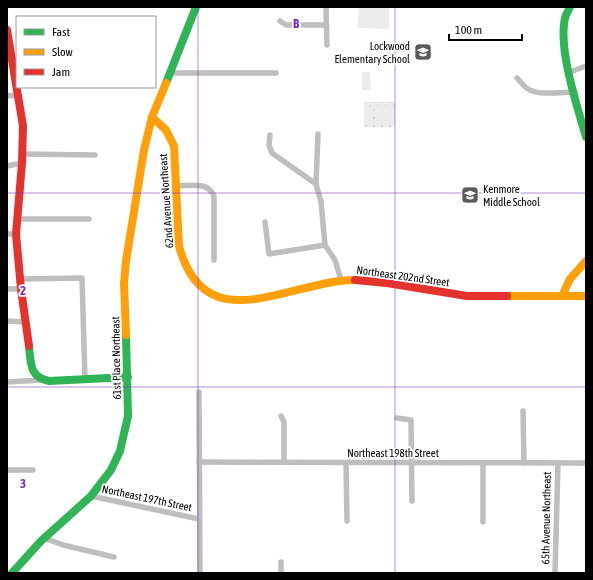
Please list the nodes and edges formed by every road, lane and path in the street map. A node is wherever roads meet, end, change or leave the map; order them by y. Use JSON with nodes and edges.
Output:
{"nodes":[{"id":1,"x":196,"y":7,"type":"edge"},
{"id":2,"x":326,"y":7,"type":"edge"},
{"id":3,"x":570,"y":7,"type":"edge"},
{"id":4,"x":280,"y":21,"type":"dead end"},
{"id":5,"x":326,"y":25,"type":"junction"},
{"id":6,"x":7,"y":30,"type":"edge"},
{"id":7,"x":327,"y":46,"type":"dead end"},
{"id":8,"x":9,"y":57,"type":"edge"},
{"id":9,"x":586,"y":66,"type":"edge"},
{"id":10,"x":570,"y":72,"type":"junction"},
{"id":11,"x":276,"y":73,"type":"dead end"},
{"id":12,"x":169,"y":74,"type":"junction"},
{"id":13,"x":517,"y":78,"type":"dead end"},
{"id":14,"x":16,"y":87,"type":"edge"},
{"id":15,"x":16,"y":88,"type":"edge"},
{"id":16,"x":575,"y":92,"type":"junction"},
{"id":17,"x":18,"y":95,"type":"junction"},
{"id":18,"x":7,"y":96,"type":"edge"},
{"id":19,"x":152,"y":117,"type":"junction"},
{"id":20,"x":318,"y":134,"type":"dead end"},
{"id":21,"x":270,"y":135,"type":"dead end"},
{"id":22,"x":586,"y":137,"type":"edge"},
{"id":23,"x":95,"y":155,"type":"dead end"},
{"id":24,"x":22,"y":158,"type":"junction"},
{"id":25,"x":7,"y":166,"type":"edge"},
{"id":26,"x":316,"y":184,"type":"junction"},
{"id":27,"x":176,"y":186,"type":"junction"},
{"id":28,"x":17,"y":219,"type":"junction"},
{"id":29,"x":89,"y":219,"type":"dead end"},
{"id":30,"x":265,"y":222,"type":"dead end"},
{"id":31,"x":7,"y":234,"type":"edge"},
{"id":32,"x":16,"y":234,"type":"junction"},
{"id":33,"x":325,"y":245,"type":"junction"},
{"id":34,"x":214,"y":260,"type":"dead end"},
{"id":35,"x":586,"y":261,"type":"edge"},
{"id":36,"x":20,"y":279,"type":"junction"},
{"id":37,"x":341,"y":280,"type":"junction"},
{"id":38,"x":199,"y":286,"type":"joint"},
{"id":39,"x":7,"y":289,"type":"edge"},
{"id":40,"x":21,"y":289,"type":"junction"},
{"id":41,"x":562,"y":296,"type":"junction"},
{"id":42,"x":586,"y":296,"type":"edge"},
{"id":43,"x":7,"y":321,"type":"edge"},
{"id":44,"x":26,"y":322,"type":"junction"},
{"id":45,"x":128,"y":377,"type":"junction"},
{"id":46,"x":42,"y":380,"type":"junction"},
{"id":47,"x":85,"y":380,"type":"junction"},
{"id":48,"x":7,"y":382,"type":"edge"},
{"id":49,"x":200,"y":392,"type":"dead end"},
{"id":50,"x":523,"y":411,"type":"dead end"},
{"id":51,"x":281,"y":416,"type":"dead end"},
{"id":52,"x":398,"y":418,"type":"dead end"},
{"id":53,"x":199,"y":462,"type":"junction"},
{"id":54,"x":284,"y":462,"type":"junction"},
{"id":55,"x":346,"y":463,"type":"junction"},
{"id":56,"x":412,"y":463,"type":"junction"},
{"id":57,"x":483,"y":463,"type":"junction"},
{"id":58,"x":524,"y":463,"type":"junction"},
{"id":59,"x":558,"y":463,"type":"junction"},
{"id":60,"x":586,"y":463,"type":"edge"},
{"id":61,"x":7,"y":470,"type":"edge"},
{"id":62,"x":33,"y":470,"type":"dead end"},
{"id":63,"x":91,"y":496,"type":"junction"},
{"id":64,"x":412,"y":501,"type":"dead end"},
{"id":65,"x":199,"y":519,"type":"junction"},
{"id":66,"x":347,"y":521,"type":"dead end"},
{"id":67,"x":483,"y":522,"type":"dead end"},
{"id":68,"x":44,"y":538,"type":"junction"},
{"id":69,"x":114,"y":557,"type":"dead end"},
{"id":70,"x":280,"y":562,"type":"dead end"},
{"id":71,"x":12,"y":573,"type":"edge"},
{"id":72,"x":200,"y":573,"type":"edge"},
{"id":73,"x":280,"y":573,"type":"edge"},
{"id":74,"x":555,"y":573,"type":"edge"}],
"edges":[{"from":1,"to":12,"type":"street","name":"61st Place Northeast"},
{"from":2,"to":5,"type":"street"},
{"from":3,"to":10,"type":"street"},
{"from":4,"to":5,"type":"street"},
{"from":5,"to":7,"type":"street"},
{"from":6,"to":8,"type":"street"},
{"from":8,"to":14,"type":"street"},
{"from":9,"to":10,"type":"street"},
{"from":10,"to":16,"type":"street"},
{"from":11,"to":12,"type":"street"},
{"from":12,"to":19,"type":"street","name":"61st Place Northeast"},
{"from":13,"to":16,"type":"street"},
{"from":15,"to":17,"type":"street"},
{"from":16,"to":22,"type":"street"},
{"from":17,"to":18,"type":"street"},
{"from":17,"to":24,"type":"street"},
{"from":19,"to":27,"type":"street","name":"62nd Avenue Northeast"},
{"from":19,"to":45,"type":"street","name":"61st Place Northeast"},
{"from":20,"to":26,"type":"street"},
{"from":21,"to":26,"type":"street"},
{"from":23,"to":24,"type":"street"},
{"from":24,"to":25,"type":"street"},
{"from":24,"to":28,"type":"street"},
{"from":26,"to":33,"type":"street"},
{"from":27,"to":34,"type":"street"},
{"from":27,"to":38,"type":"street","name":"62nd Avenue Northeast"},
{"from":28,"to":29,"type":"street"},
{"from":28,"to":32,"type":"street"},
{"from":30,"to":33,"type":"street"},
{"from":31,"to":32,"type":"street"},
{"from":32,"to":36,"type":"street"},
{"from":33,"to":37,"type":"street"},
{"from":35,"to":41,"type":"street"},
{"from":36,"to":40,"type":"street"},
{"from":36,"to":47,"type":"street"},
{"from":37,"to":38,"type":"street","name":"Northeast 202nd Street"},
{"from":37,"to":41,"type":"street","name":"Northeast 202nd Street"},
{"from":39,"to":40,"type":"street"},
{"from":40,"to":44,"type":"street"},
{"from":41,"to":42,"type":"street","name":"Northeast 202nd Street"},
{"from":43,"to":44,"type":"street"},
{"from":44,"to":46,"type":"street"},
{"from":45,"to":47,"type":"street"},
{"from":45,"to":63,"type":"street","name":"61st Place Northeast"},
{"from":46,"to":47,"type":"street"},
{"from":46,"to":48,"type":"street"},
{"from":49,"to":53,"type":"street"},
{"from":50,"to":58,"type":"street"},
{"from":51,"to":54,"type":"street"},
{"from":52,"to":56,"type":"street"},
{"from":53,"to":54,"type":"street","name":"Northeast 198th Street"},
{"from":53,"to":65,"type":"street"},
{"from":54,"to":55,"type":"street","name":"Northeast 198th Street"},
{"from":55,"to":56,"type":"street","name":"Northeast 198th Street"},
{"from":55,"to":66,"type":"street"},
{"from":56,"to":57,"type":"street","name":"Northeast 198th Street"},
{"from":56,"to":64,"type":"street"},
{"from":57,"to":58,"type":"street","name":"Northeast 198th Street"},
{"from":57,"to":67,"type":"street"},
{"from":58,"to":59,"type":"street","name":"Northeast 198th Street"},
{"from":59,"to":60,"type":"street","name":"Northeast 198th Street"},
{"from":59,"to":74,"type":"street","name":"65th Avenue Northeast"},
{"from":61,"to":62,"type":"street"},
{"from":63,"to":65,"type":"street","name":"Northeast 197th Street"},
{"from":63,"to":68,"type":"street","name":"61st Place Northeast"},
{"from":65,"to":72,"type":"street"},
{"from":68,"to":69,"type":"street"},
{"from":68,"to":71,"type":"street","name":"61st Place Northeast"},
{"from":70,"to":73,"type":"street"}]}
